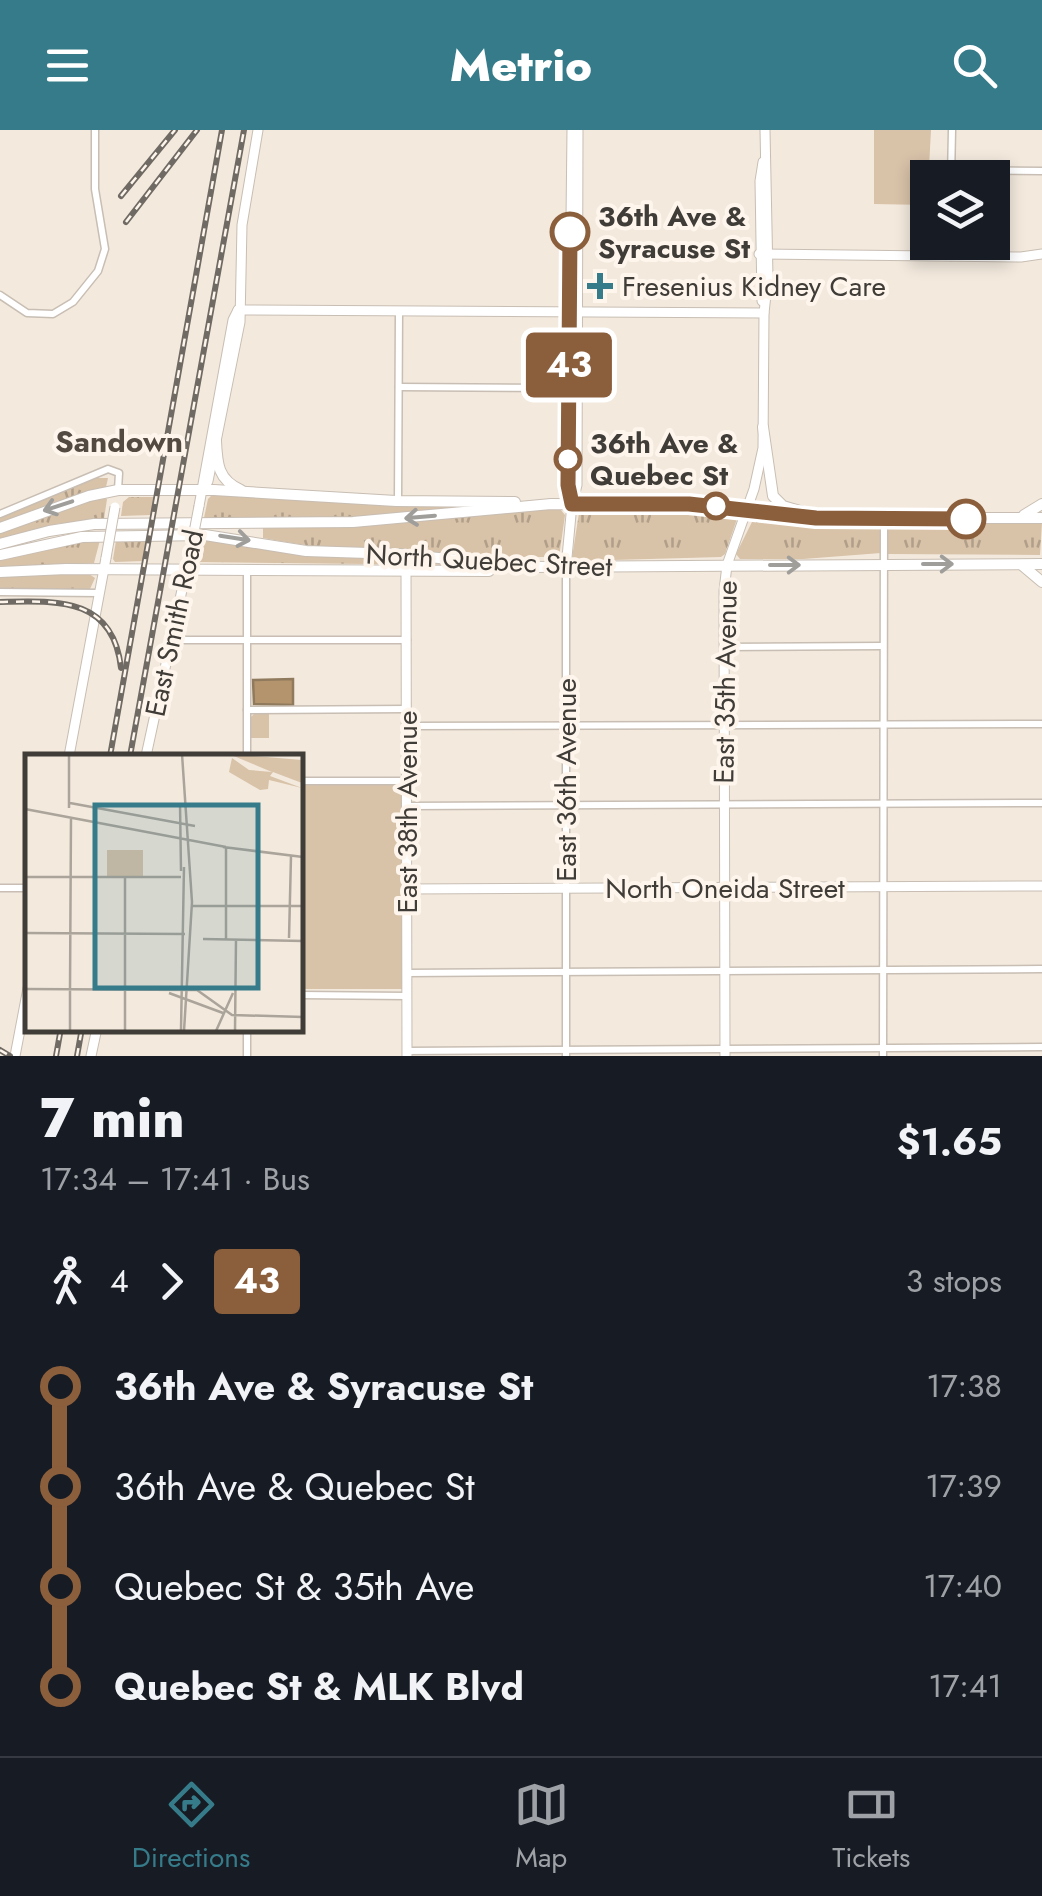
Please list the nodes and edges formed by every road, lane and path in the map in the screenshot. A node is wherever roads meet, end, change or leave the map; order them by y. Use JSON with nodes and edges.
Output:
{"nodes":[{"id":1,"x":95,"y":130,"type":"edge"},
{"id":2,"x":258,"y":130,"type":"edge"},
{"id":3,"x":575,"y":130,"type":"edge"},
{"id":4,"x":764,"y":130,"type":"edge"},
{"id":5,"x":952,"y":130,"type":"edge"},
{"id":6,"x":951,"y":160,"type":"edge"},
{"id":7,"x":1042,"y":171,"type":"edge"},
{"id":8,"x":1010,"y":172,"type":"edge"},
{"id":9,"x":764,"y":257,"type":"junction"},
{"id":10,"x":910,"y":257,"type":"edge"},
{"id":11,"x":1010,"y":257,"type":"edge"},
{"id":12,"x":1042,"y":257,"type":"edge"},
{"id":13,"x":0,"y":295,"type":"edge"},
{"id":14,"x":238,"y":310,"type":"junction"},
{"id":15,"x":399,"y":311,"type":"junction"},
{"id":16,"x":574,"y":312,"type":"junction"},
{"id":17,"x":764,"y":314,"type":"junction"},
{"id":18,"x":399,"y":387,"type":"junction"},
{"id":19,"x":573,"y":388,"type":"junction"},
{"id":20,"x":764,"y":428,"type":"junction"},
{"id":21,"x":216,"y":441,"type":"junction"},
{"id":22,"x":118,"y":490,"type":"junction"},
{"id":23,"x":202,"y":490,"type":"junction"},
{"id":24,"x":247,"y":492,"type":"junction"},
{"id":25,"x":398,"y":501,"type":"junction"},
{"id":26,"x":551,"y":504,"type":"junction"},
{"id":27,"x":572,"y":504,"type":"junction"},
{"id":28,"x":1042,"y":504,"type":"edge"},
{"id":29,"x":748,"y":510,"type":"junction"},
{"id":30,"x":0,"y":514,"type":"edge"},
{"id":31,"x":1009,"y":518,"type":"junction"},
{"id":32,"x":1042,"y":518,"type":"edge"},
{"id":33,"x":826,"y":519,"type":"junction"},
{"id":34,"x":884,"y":519,"type":"junction"},
{"id":35,"x":0,"y":528,"type":"edge"},
{"id":36,"x":0,"y":544,"type":"edge"},
{"id":37,"x":0,"y":555,"type":"edge"},
{"id":38,"x":105,"y":564,"type":"junction"},
{"id":39,"x":884,"y":564,"type":"junction"},
{"id":40,"x":1017,"y":564,"type":"junction"},
{"id":41,"x":1042,"y":564,"type":"edge"},
{"id":42,"x":727,"y":565,"type":"junction"},
{"id":43,"x":528,"y":567,"type":"junction"},
{"id":44,"x":187,"y":568,"type":"junction"},
{"id":45,"x":246,"y":568,"type":"junction"},
{"id":46,"x":566,"y":568,"type":"junction"},
{"id":47,"x":406,"y":569,"type":"junction"},
{"id":48,"x":0,"y":572,"type":"edge"},
{"id":49,"x":1042,"y":582,"type":"edge"},
{"id":50,"x":0,"y":592,"type":"edge"},
{"id":51,"x":99,"y":592,"type":"junction"},
{"id":52,"x":170,"y":640,"type":"junction"},
{"id":53,"x":247,"y":640,"type":"junction"},
{"id":54,"x":407,"y":640,"type":"junction"},
{"id":55,"x":883,"y":646,"type":"junction"},
{"id":56,"x":724,"y":647,"type":"junction"},
{"id":57,"x":407,"y":709,"type":"junction"},
{"id":58,"x":247,"y":710,"type":"junction"},
{"id":59,"x":1042,"y":724,"type":"edge"},
{"id":60,"x":884,"y":725,"type":"junction"},
{"id":61,"x":407,"y":726,"type":"junction"},
{"id":62,"x":566,"y":726,"type":"junction"},
{"id":63,"x":724,"y":726,"type":"junction"},
{"id":64,"x":69,"y":754,"type":"edge"},
{"id":65,"x":146,"y":754,"type":"edge"},
{"id":66,"x":247,"y":754,"type":"edge"},
{"id":67,"x":302,"y":781,"type":"edge"},
{"id":68,"x":407,"y":781,"type":"junction"},
{"id":69,"x":1042,"y":802,"type":"edge"},
{"id":70,"x":724,"y":804,"type":"junction"},
{"id":71,"x":884,"y":804,"type":"junction"},
{"id":72,"x":566,"y":805,"type":"junction"},
{"id":73,"x":407,"y":806,"type":"junction"},
{"id":74,"x":1042,"y":886,"type":"edge"},
{"id":75,"x":883,"y":887,"type":"junction"},
{"id":76,"x":566,"y":888,"type":"junction"},
{"id":77,"x":724,"y":888,"type":"junction"},
{"id":78,"x":407,"y":889,"type":"junction"},
{"id":79,"x":1042,"y":969,"type":"edge"},
{"id":80,"x":883,"y":970,"type":"junction"},
{"id":81,"x":725,"y":971,"type":"junction"},
{"id":82,"x":407,"y":972,"type":"junction"},
{"id":83,"x":566,"y":972,"type":"junction"},
{"id":84,"x":302,"y":996,"type":"edge"},
{"id":85,"x":407,"y":996,"type":"junction"},
{"id":86,"x":25,"y":1005,"type":"edge"},
{"id":87,"x":95,"y":1031,"type":"edge"},
{"id":88,"x":248,"y":1031,"type":"edge"},
{"id":89,"x":1042,"y":1047,"type":"edge"},
{"id":90,"x":883,"y":1052,"type":"edge"},
{"id":91,"x":407,"y":1053,"type":"edge"},
{"id":92,"x":566,"y":1053,"type":"edge"},
{"id":93,"x":725,"y":1053,"type":"edge"},
{"id":94,"x":16,"y":1056,"type":"edge"},
{"id":95,"x":91,"y":1056,"type":"edge"},
{"id":96,"x":247,"y":1056,"type":"edge"}],
"edges":[{"from":1,"to":13,"type":"street"},
{"from":2,"to":14,"type":"street","name":"East Smith Road"},
{"from":3,"to":16,"type":"street","name":"East 36th Avenue"},
{"from":4,"to":9,"type":"street","name":"East 35th Avenue"},
{"from":5,"to":6,"type":"street"},
{"from":7,"to":8,"type":"street"},
{"from":9,"to":10,"type":"street"},
{"from":9,"to":17,"type":"street","name":"East 35th Avenue"},
{"from":11,"to":12,"type":"street"},
{"from":14,"to":15,"type":"street"},
{"from":14,"to":21,"type":"street","name":"East Smith Road"},
{"from":14,"to":23,"type":"street","name":"East Smith Road"},
{"from":15,"to":16,"type":"street"},
{"from":15,"to":18,"type":"street"},
{"from":16,"to":17,"type":"street"},
{"from":16,"to":19,"type":"street","name":"East 36th Avenue"},
{"from":17,"to":20,"type":"street","name":"East 35th Avenue"},
{"from":18,"to":19,"type":"street"},
{"from":18,"to":25,"type":"street"},
{"from":19,"to":27,"type":"street","name":"East 36th Avenue"},
{"from":20,"to":29,"type":"street","name":"East 35th Avenue"},
{"from":20,"to":33,"type":"main road"},
{"from":21,"to":23,"type":"street","name":"East Smith Road"},
{"from":21,"to":24,"type":"main road"},
{"from":22,"to":23,"type":"main road"},
{"from":22,"to":30,"type":"street"},
{"from":22,"to":35,"type":"main road","one_way":true},
{"from":22,"to":38,"type":"street","bridge":true},
{"from":23,"to":24,"type":"main road"},
{"from":23,"to":44,"type":"street","name":"East Smith Road","bridge":true},
{"from":24,"to":25,"type":"main road"},
{"from":25,"to":26,"type":"main road"},
{"from":26,"to":27,"type":"main road","name":"North Quebec Street"},
{"from":26,"to":36,"type":"main road","name":"North Quebec Street","one_way":true},
{"from":27,"to":29,"type":"main road","name":"North Quebec Street"},
{"from":27,"to":46,"type":"street","name":"East 36th Avenue"},
{"from":28,"to":31,"type":"main road"},
{"from":29,"to":33,"type":"main road","name":"North Quebec Street"},
{"from":29,"to":42,"type":"street","name":"East 35th Avenue"},
{"from":31,"to":32,"type":"main road","name":"North Quebec Street"},
{"from":31,"to":34,"type":"main road","name":"North Quebec Street"},
{"from":33,"to":34,"type":"main road","name":"North Quebec Street"},
{"from":34,"to":39,"type":"street"},
{"from":37,"to":43,"type":"main road","name":"North Quebec Street","one_way":true},
{"from":38,"to":44,"type":"main road"},
{"from":38,"to":48,"type":"main road"},
{"from":38,"to":51,"type":"street"},
{"from":39,"to":40,"type":"main road","name":"North Quebec Street","one_way":true},
{"from":42,"to":39,"type":"main road","name":"North Quebec Street","one_way":true},
{"from":39,"to":55,"type":"street"},
{"from":40,"to":41,"type":"main road","name":"North Quebec Street"},
{"from":40,"to":49,"type":"main road"},
{"from":42,"to":46,"type":"main road","name":"North Quebec Street"},
{"from":42,"to":56,"type":"street","name":"East 35th Avenue"},
{"from":43,"to":46,"type":"main road","name":"North Quebec Street"},
{"from":43,"to":47,"type":"main road"},
{"from":44,"to":45,"type":"main road"},
{"from":44,"to":52,"type":"street","name":"East Smith Road"},
{"from":45,"to":47,"type":"main road"},
{"from":45,"to":53,"type":"street"},
{"from":46,"to":62,"type":"street","name":"East 36th Avenue"},
{"from":47,"to":54,"type":"street","name":"East 38th Avenue"},
{"from":50,"to":51,"type":"street"},
{"from":51,"to":64,"type":"street"},
{"from":52,"to":53,"type":"street"},
{"from":52,"to":65,"type":"street","name":"East Smith Road"},
{"from":53,"to":54,"type":"street"},
{"from":53,"to":58,"type":"street"},
{"from":54,"to":57,"type":"street","name":"East 38th Avenue"},
{"from":55,"to":56,"type":"street"},
{"from":55,"to":60,"type":"street"},
{"from":56,"to":63,"type":"street","name":"East 35th Avenue"},
{"from":57,"to":58,"type":"street"},
{"from":57,"to":61,"type":"street","name":"East 38th Avenue"},
{"from":58,"to":66,"type":"street"},
{"from":59,"to":60,"type":"street"},
{"from":60,"to":63,"type":"street"},
{"from":60,"to":71,"type":"street"},
{"from":61,"to":62,"type":"street"},
{"from":61,"to":68,"type":"street","name":"East 38th Avenue"},
{"from":62,"to":63,"type":"street"},
{"from":62,"to":72,"type":"street","name":"East 36th Avenue"},
{"from":63,"to":70,"type":"street","name":"East 35th Avenue"},
{"from":67,"to":68,"type":"street"},
{"from":68,"to":73,"type":"street","name":"East 38th Avenue"},
{"from":69,"to":71,"type":"street"},
{"from":70,"to":71,"type":"street"},
{"from":70,"to":72,"type":"street"},
{"from":70,"to":77,"type":"street","name":"East 35th Avenue"},
{"from":71,"to":75,"type":"street"},
{"from":72,"to":73,"type":"street"},
{"from":72,"to":76,"type":"street","name":"East 36th Avenue"},
{"from":73,"to":78,"type":"street","name":"East 38th Avenue"},
{"from":74,"to":75,"type":"street","name":"North Oneida Street"},
{"from":75,"to":77,"type":"street","name":"North Oneida Street"},
{"from":75,"to":80,"type":"street"},
{"from":76,"to":77,"type":"street","name":"North Oneida Street"},
{"from":76,"to":78,"type":"street","name":"North Oneida Street"},
{"from":76,"to":83,"type":"street","name":"East 36th Avenue"},
{"from":77,"to":81,"type":"street","name":"East 35th Avenue"},
{"from":78,"to":82,"type":"street","name":"East 38th Avenue"},
{"from":79,"to":80,"type":"street"},
{"from":80,"to":81,"type":"street"},
{"from":80,"to":90,"type":"street"},
{"from":81,"to":83,"type":"street"},
{"from":81,"to":93,"type":"street","name":"East 35th Avenue"},
{"from":82,"to":83,"type":"street"},
{"from":82,"to":85,"type":"street","name":"East 38th Avenue"},
{"from":83,"to":92,"type":"street","name":"East 36th Avenue"},
{"from":84,"to":85,"type":"street"},
{"from":85,"to":91,"type":"street","name":"East 38th Avenue"},
{"from":86,"to":94,"type":"street"},
{"from":87,"to":95,"type":"street"},
{"from":88,"to":96,"type":"street"},
{"from":89,"to":90,"type":"street"},
{"from":90,"to":93,"type":"street"},
{"from":91,"to":92,"type":"street"},
{"from":92,"to":93,"type":"street"}]}
